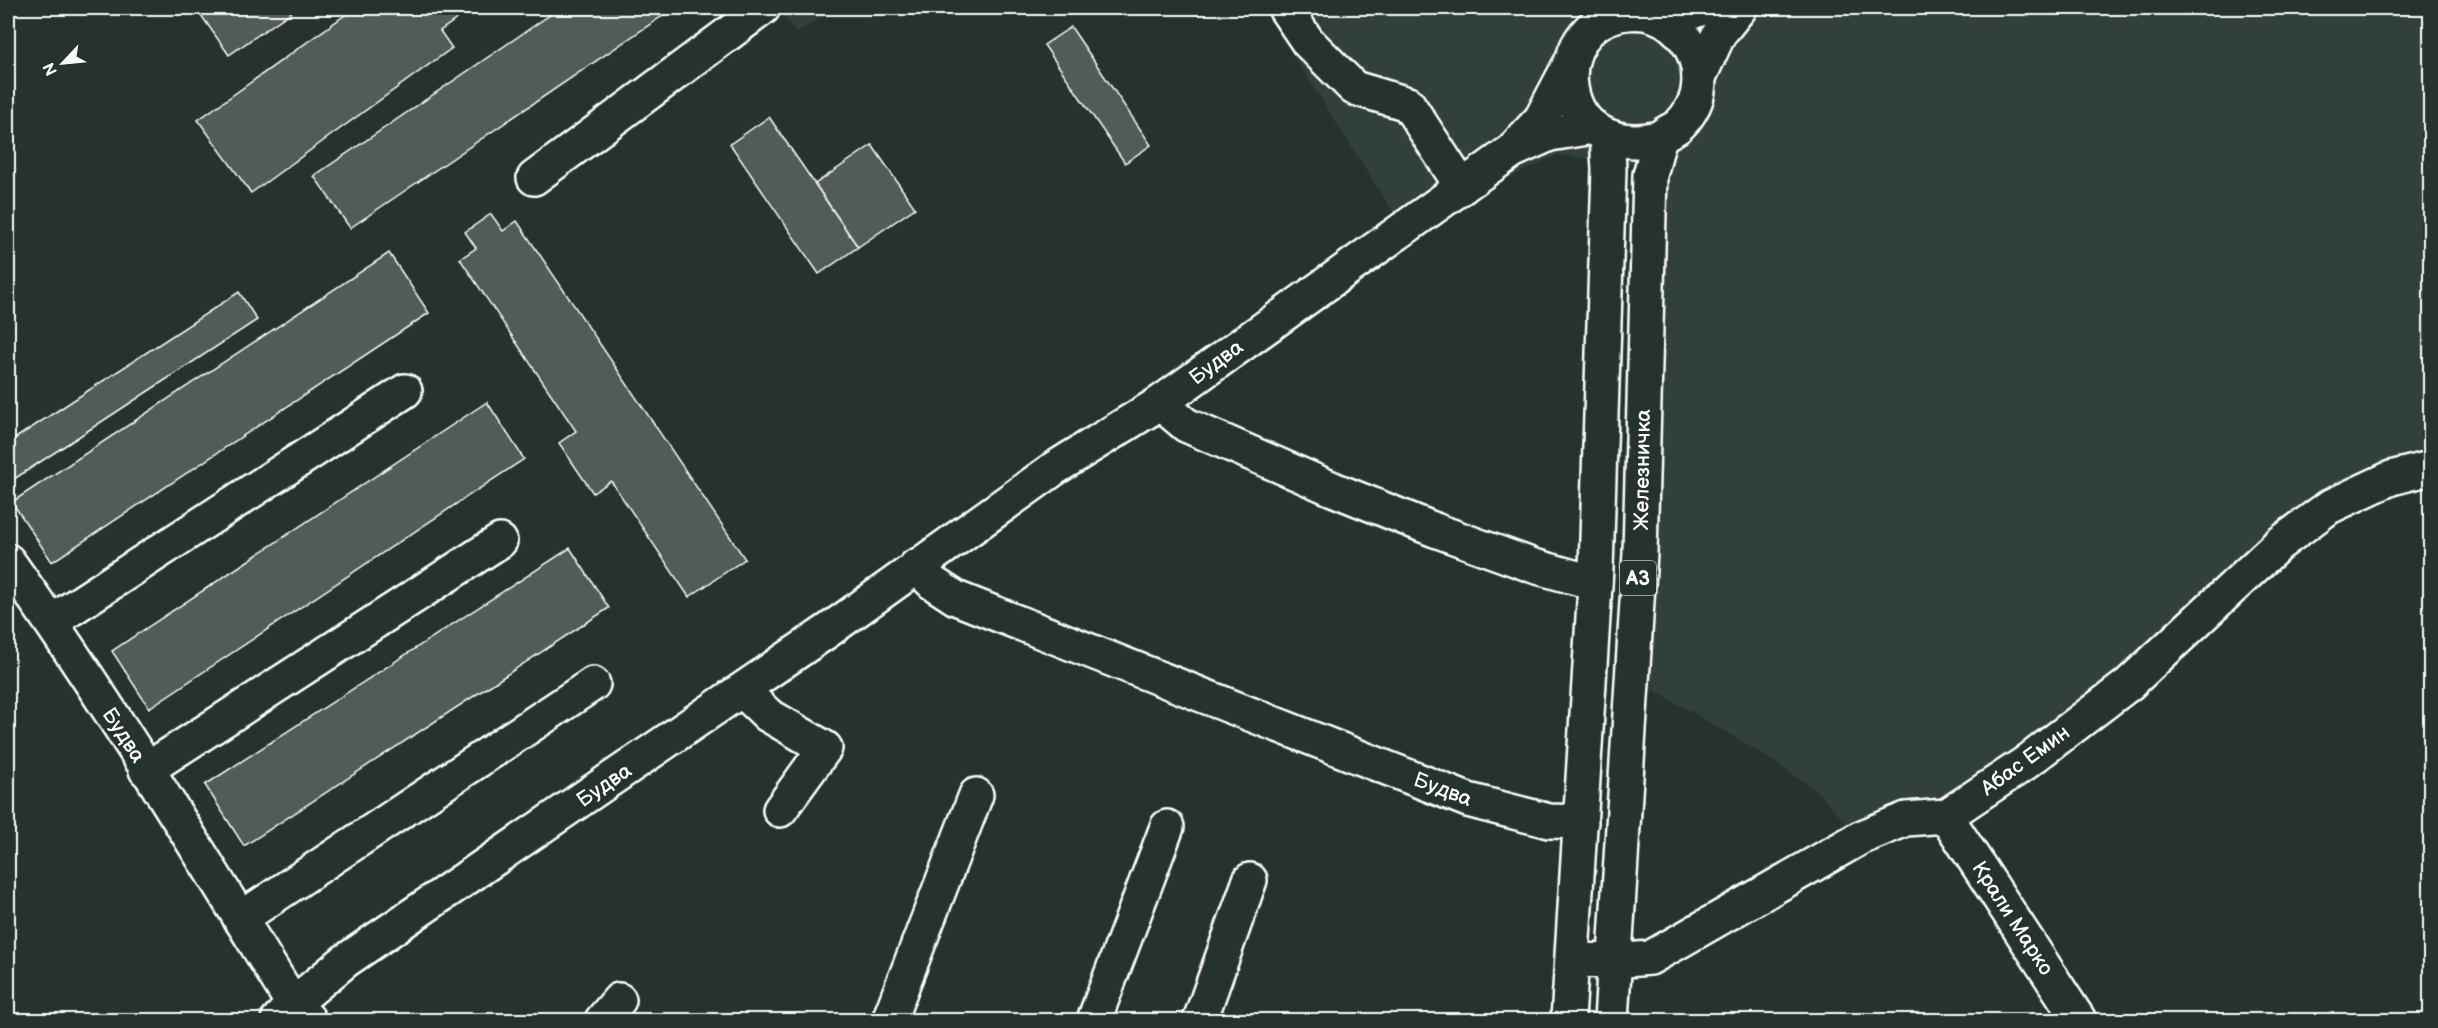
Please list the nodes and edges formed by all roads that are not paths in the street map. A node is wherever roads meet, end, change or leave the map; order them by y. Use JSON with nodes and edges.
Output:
{"nodes":[{"id":1,"x":763,"y":8,"type":"edge"},
{"id":2,"x":1285,"y":8,"type":"edge"},
{"id":3,"x":1703,"y":8,"type":"edge"},
{"id":4,"x":1740,"y":8,"type":"edge"},
{"id":5,"x":1660,"y":15,"type":"edge"},
{"id":6,"x":1590,"y":21,"type":"edge"},
{"id":7,"x":1570,"y":64,"type":"junction"},
{"id":8,"x":1700,"y":75,"type":"junction"},
{"id":9,"x":1600,"y":132,"type":"junction"},
{"id":10,"x":1662,"y":136,"type":"junction"},
{"id":11,"x":1512,"y":151,"type":"junction"},
{"id":12,"x":534,"y":178,"type":"dead end"},
{"id":13,"x":1462,"y":187,"type":"junction"},
{"id":14,"x":405,"y":391,"type":"dead end"},
{"id":15,"x":1160,"y":403,"type":"junction"},
{"id":16,"x":2430,"y":468,"type":"edge"},
{"id":17,"x":500,"y":541,"type":"dead end"},
{"id":18,"x":8,"y":561,"type":"edge"},
{"id":19,"x":916,"y":566,"type":"junction"},
{"id":20,"x":1595,"y":583,"type":"junction"},
{"id":21,"x":51,"y":622,"type":"junction"},
{"id":22,"x":593,"y":684,"type":"dead end"},
{"id":23,"x":742,"y":690,"type":"junction"},
{"id":24,"x":146,"y":770,"type":"junction"},
{"id":25,"x":976,"y":795,"type":"dead end"},
{"id":26,"x":780,"y":810,"type":"dead end"},
{"id":27,"x":1946,"y":816,"type":"junction"},
{"id":28,"x":1581,"y":822,"type":"junction"},
{"id":29,"x":1167,"y":827,"type":"dead end"},
{"id":30,"x":1250,"y":880,"type":"dead end"},
{"id":31,"x":240,"y":919,"type":"junction"},
{"id":32,"x":1573,"y":960,"type":"junction"},
{"id":33,"x":1614,"y":961,"type":"junction"},
{"id":34,"x":293,"y":1015,"type":"edge"},
{"id":35,"x":889,"y":1020,"type":"edge"},
{"id":36,"x":1094,"y":1020,"type":"edge"},
{"id":37,"x":1200,"y":1020,"type":"edge"},
{"id":38,"x":1568,"y":1020,"type":"edge"},
{"id":39,"x":1611,"y":1020,"type":"edge"},
{"id":40,"x":2079,"y":1020,"type":"edge"}],
"edges":[{"from":1,"to":12,"type":"street"},
{"from":2,"to":13,"type":"street"},
{"from":3,"to":5,"type":"street"},
{"from":4,"to":8,"type":"street"},
{"from":5,"to":6,"type":"street"},
{"from":5,"to":8,"type":"street"},
{"from":6,"to":7,"type":"street"},
{"from":7,"to":9,"type":"street"},
{"from":7,"to":11,"type":"street"},
{"from":8,"to":10,"type":"street"},
{"from":9,"to":10,"type":"street"},
{"from":9,"to":11,"type":"street"},
{"from":9,"to":20,"type":"street","name":"Железничка","number":"A3"},
{"from":10,"to":33,"type":"street","name":"Железничка","number":"A3"},
{"from":11,"to":13,"type":"street","name":"Будва"},
{"from":13,"to":15,"type":"street","name":"Будва"},
{"from":14,"to":21,"type":"street"},
{"from":15,"to":19,"type":"street","name":"Будва"},
{"from":15,"to":20,"type":"street"},
{"from":16,"to":27,"type":"street","name":"Абас Емин"},
{"from":17,"to":24,"type":"street"},
{"from":18,"to":21,"type":"street","name":"Будва"},
{"from":19,"to":23,"type":"street","name":"Будва"},
{"from":19,"to":28,"type":"street","name":"Будва"},
{"from":20,"to":28,"type":"street","name":"Железничка","number":"A3"},
{"from":21,"to":24,"type":"street","name":"Будва"},
{"from":22,"to":31,"type":"street"},
{"from":23,"to":26,"type":"street"},
{"from":23,"to":34,"type":"street","name":"Будва"},
{"from":24,"to":31,"type":"street","name":"Будва"},
{"from":25,"to":35,"type":"street"},
{"from":27,"to":33,"type":"street","name":"Абас Емин"},
{"from":27,"to":40,"type":"street","name":"Крали Марко"},
{"from":28,"to":32,"type":"street","name":"Железничка","number":"A3"},
{"from":29,"to":36,"type":"street"},
{"from":30,"to":37,"type":"street"},
{"from":31,"to":34,"type":"street","name":"Будва"},
{"from":32,"to":33,"type":"street","name":"Абас Емин"},
{"from":32,"to":38,"type":"street","name":"Железничка","number":"A3"},
{"from":33,"to":39,"type":"street","name":"Железничка","number":"A3"}]}
